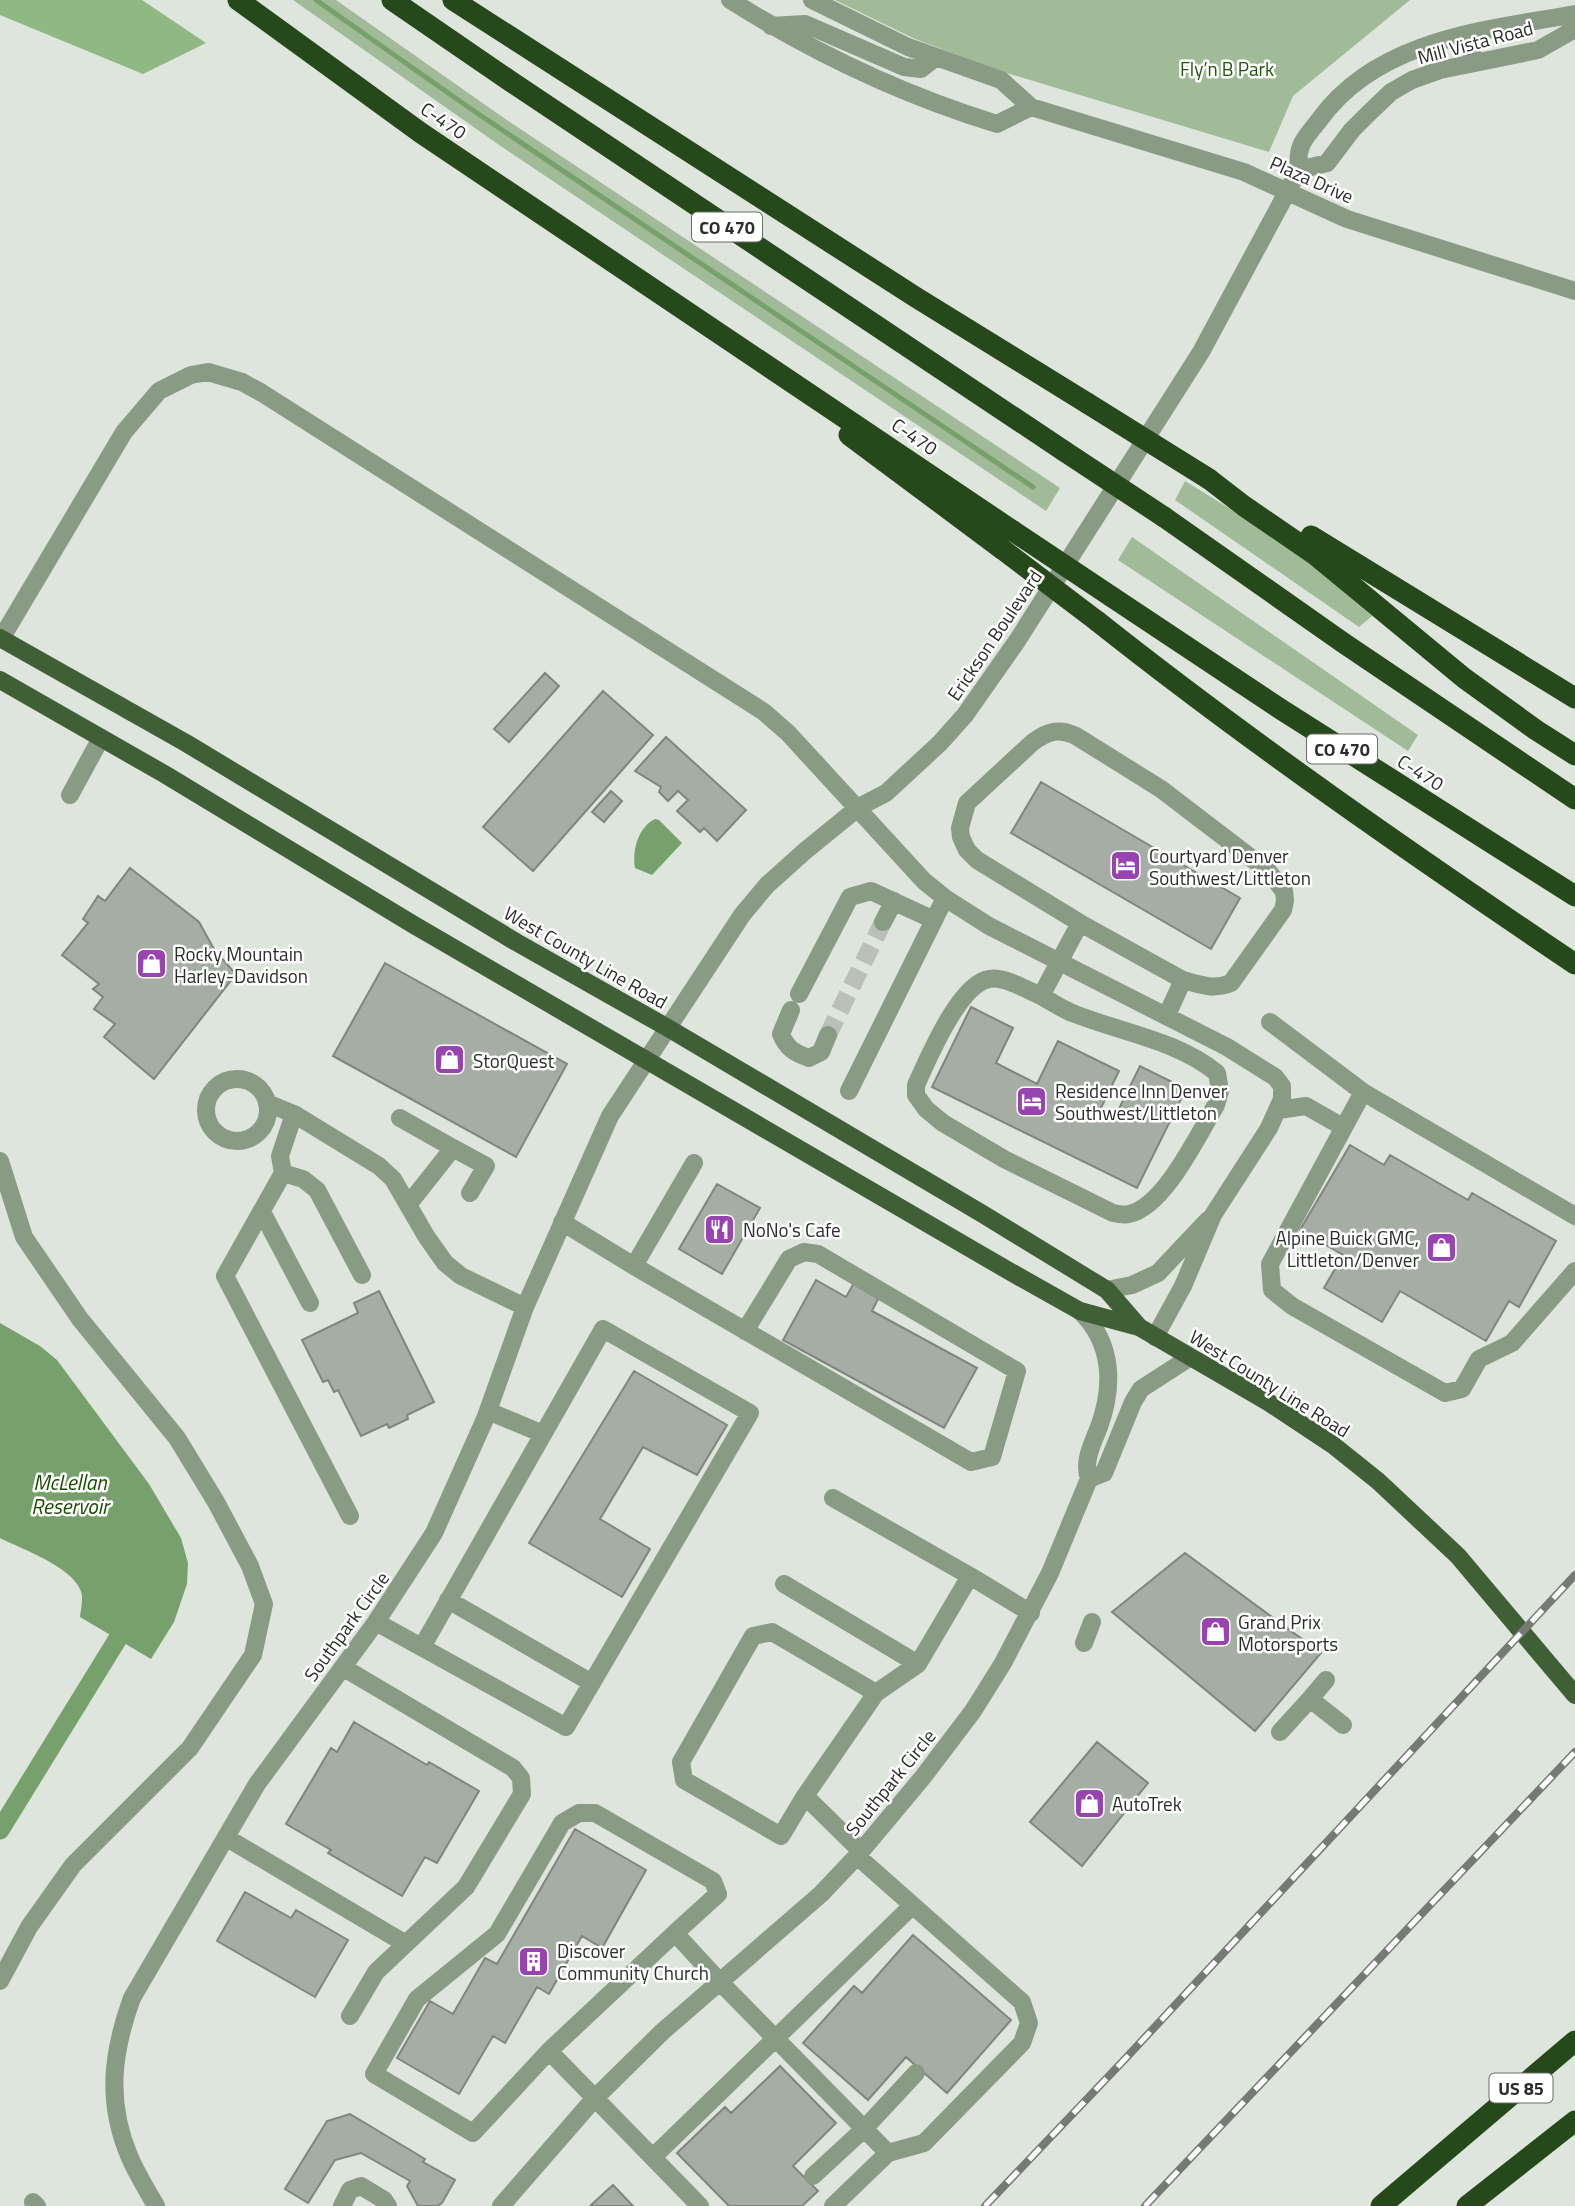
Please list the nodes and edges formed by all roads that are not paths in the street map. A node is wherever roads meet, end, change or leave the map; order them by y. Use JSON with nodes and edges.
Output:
{"nodes":[{"id":1,"x":238,"y":0,"type":"edge"},
{"id":2,"x":392,"y":0,"type":"edge"},
{"id":3,"x":453,"y":0,"type":"edge"},
{"id":4,"x":730,"y":0,"type":"edge"},
{"id":5,"x":812,"y":0,"type":"edge"},
{"id":6,"x":1575,"y":14,"type":"edge"},
{"id":7,"x":771,"y":26,"type":"junction"},
{"id":8,"x":1575,"y":29,"type":"edge"},
{"id":9,"x":935,"y":58,"type":"junction"},
{"id":10,"x":1031,"y":107,"type":"junction"},
{"id":11,"x":1298,"y":170,"type":"junction"},
{"id":12,"x":1288,"y":191,"type":"junction"},
{"id":13,"x":1575,"y":290,"type":"edge"},
{"id":14,"x":1209,"y":478,"type":"junction"},
{"id":15,"x":1007,"y":540,"type":"junction"},
{"id":16,"x":0,"y":638,"type":"edge"},
{"id":17,"x":0,"y":680,"type":"edge"},
{"id":18,"x":1575,"y":698,"type":"edge"},
{"id":19,"x":101,"y":738,"type":"junction"},
{"id":20,"x":1575,"y":755,"type":"edge"},
{"id":21,"x":70,"y":795,"type":"dead end"},
{"id":22,"x":1575,"y":800,"type":"edge"},
{"id":23,"x":859,"y":807,"type":"junction"},
{"id":24,"x":1575,"y":896,"type":"edge"},
{"id":25,"x":945,"y":898,"type":"junction"},
{"id":26,"x":894,"y":901,"type":"junction"},
{"id":27,"x":934,"y":920,"type":"junction"},
{"id":28,"x":883,"y":922,"type":"tunnel mouth"},
{"id":29,"x":1080,"y":923,"type":"junction"},
{"id":30,"x":1059,"y":960,"type":"junction"},
{"id":31,"x":1575,"y":964,"type":"edge"},
{"id":32,"x":1183,"y":980,"type":"junction"},
{"id":33,"x":1041,"y":996,"type":"junction"},
{"id":34,"x":1167,"y":1015,"type":"junction"},
{"id":35,"x":1269,"y":1021,"type":"dead end"},
{"id":36,"x":668,"y":1028,"type":"junction"},
{"id":37,"x":828,"y":1035,"type":"tunnel mouth"},
{"id":38,"x":646,"y":1059,"type":"junction"},
{"id":39,"x":849,"y":1091,"type":"dead end"},
{"id":40,"x":1363,"y":1092,"type":"junction"},
{"id":41,"x":267,"y":1103,"type":"dead end"},
{"id":42,"x":1278,"y":1110,"type":"junction"},
{"id":43,"x":294,"y":1114,"type":"junction"},
{"id":44,"x":400,"y":1118,"type":"dead end"},
{"id":45,"x":1343,"y":1127,"type":"junction"},
{"id":46,"x":453,"y":1149,"type":"junction"},
{"id":47,"x":0,"y":1161,"type":"edge"},
{"id":48,"x":694,"y":1163,"type":"dead end"},
{"id":49,"x":283,"y":1173,"type":"junction"},
{"id":50,"x":470,"y":1193,"type":"dead end"},
{"id":51,"x":408,"y":1205,"type":"junction"},
{"id":52,"x":261,"y":1212,"type":"junction"},
{"id":53,"x":1213,"y":1215,"type":"junction"},
{"id":54,"x":1575,"y":1216,"type":"edge"},
{"id":55,"x":562,"y":1222,"type":"junction"},
{"id":56,"x":634,"y":1266,"type":"junction"},
{"id":57,"x":1575,"y":1271,"type":"edge"},
{"id":58,"x":362,"y":1275,"type":"dead end"},
{"id":59,"x":1107,"y":1290,"type":"junction"},
{"id":60,"x":310,"y":1303,"type":"dead end"},
{"id":61,"x":525,"y":1307,"type":"junction"},
{"id":62,"x":1080,"y":1311,"type":"junction"},
{"id":63,"x":745,"y":1331,"type":"junction"},
{"id":64,"x":1147,"y":1332,"type":"junction"},
{"id":65,"x":1189,"y":1358,"type":"junction"},
{"id":66,"x":488,"y":1411,"type":"junction"},
{"id":67,"x":543,"y":1434,"type":"junction"},
{"id":68,"x":1089,"y":1479,"type":"junction"},
{"id":69,"x":833,"y":1498,"type":"dead end"},
{"id":70,"x":350,"y":1516,"type":"dead end"},
{"id":71,"x":970,"y":1576,"type":"junction"},
{"id":72,"x":784,"y":1584,"type":"dead end"},
{"id":73,"x":448,"y":1600,"type":"junction"},
{"id":74,"x":1031,"y":1613,"type":"junction"},
{"id":75,"x":376,"y":1622,"type":"junction"},
{"id":76,"x":1092,"y":1622,"type":"dead end"},
{"id":77,"x":1084,"y":1643,"type":"dead end"},
{"id":78,"x":422,"y":1647,"type":"junction"},
{"id":79,"x":918,"y":1664,"type":"junction"},
{"id":80,"x":344,"y":1668,"type":"junction"},
{"id":81,"x":1326,"y":1679,"type":"dead end"},
{"id":82,"x":592,"y":1683,"type":"junction"},
{"id":83,"x":876,"y":1693,"type":"junction"},
{"id":84,"x":1575,"y":1695,"type":"edge"},
{"id":85,"x":1310,"y":1699,"type":"junction"},
{"id":86,"x":1343,"y":1725,"type":"dead end"},
{"id":87,"x":1280,"y":1732,"type":"dead end"},
{"id":88,"x":805,"y":1796,"type":"junction"},
{"id":89,"x":226,"y":1838,"type":"junction"},
{"id":90,"x":859,"y":1853,"type":"junction"},
{"id":91,"x":912,"y":1906,"type":"junction"},
{"id":92,"x":675,"y":1933,"type":"junction"},
{"id":93,"x":406,"y":1944,"type":"junction"},
{"id":94,"x":0,"y":1981,"type":"edge"},
{"id":95,"x":720,"y":1982,"type":"junction"},
{"id":96,"x":350,"y":2016,"type":"dead end"},
{"id":97,"x":776,"y":2038,"type":"junction"},
{"id":98,"x":1575,"y":2041,"type":"edge"},
{"id":99,"x":549,"y":2051,"type":"junction"},
{"id":100,"x":916,"y":2073,"type":"dead end"},
{"id":101,"x":594,"y":2099,"type":"junction"},
{"id":102,"x":1575,"y":2121,"type":"edge"},
{"id":103,"x":864,"y":2129,"type":"junction"},
{"id":104,"x":888,"y":2154,"type":"junction"},
{"id":105,"x":653,"y":2157,"type":"junction"},
{"id":106,"x":813,"y":2176,"type":"dead end"},
{"id":107,"x":156,"y":2206,"type":"edge"},
{"id":108,"x":342,"y":2206,"type":"edge"},
{"id":109,"x":388,"y":2206,"type":"edge"},
{"id":110,"x":501,"y":2206,"type":"edge"},
{"id":111,"x":700,"y":2206,"type":"edge"},
{"id":112,"x":833,"y":2206,"type":"edge"},
{"id":113,"x":1381,"y":2206,"type":"edge"},
{"id":114,"x":1467,"y":2206,"type":"edge"}],
"edges":[{"from":1,"to":15,"type":"highway","name":"C-470","number":"CO 470"},
{"from":2,"to":22,"type":"highway","number":"CO 470","bridge":true},
{"from":3,"to":14,"type":"highway","bridge":true},
{"from":4,"to":7,"type":"street"},
{"from":5,"to":9,"type":"street","name":"Plaza Drive"},
{"from":6,"to":11,"type":"street","name":"Mill Vista Road"},
{"from":7,"to":9,"type":"street"},
{"from":7,"to":10,"type":"street"},
{"from":8,"to":11,"type":"street","name":"Mill Vista Road"},
{"from":9,"to":10,"type":"street","name":"Plaza Drive"},
{"from":10,"to":12,"type":"street","name":"Plaza Drive"},
{"from":11,"to":12,"type":"street","name":"Erickson Boulevard"},
{"from":12,"to":13,"type":"street","name":"Plaza Drive"},
{"from":12,"to":23,"type":"street","name":"Erickson Boulevard"},
{"from":14,"to":18,"type":"highway"},
{"from":14,"to":20,"type":"highway"},
{"from":15,"to":24,"type":"highway","name":"C-470","number":"CO 470","bridge":true},
{"from":15,"to":31,"type":"highway","bridge":true},
{"from":16,"to":23,"type":"street"},
{"from":16,"to":36,"type":"main road","name":"West County Line Road"},
{"from":17,"to":19,"type":"main road","name":"West County Line Road"},
{"from":19,"to":21,"type":"street"},
{"from":19,"to":38,"type":"main road","name":"West County Line Road"},
{"from":23,"to":25,"type":"street"},
{"from":23,"to":36,"type":"street","name":"Erickson Boulevard"},
{"from":25,"to":27,"type":"street"},
{"from":25,"to":30,"type":"street"},
{"from":26,"to":27,"type":"street"},
{"from":26,"to":28,"type":"street"},
{"from":26,"to":37,"type":"street"},
{"from":27,"to":39,"type":"street"},
{"from":29,"to":30,"type":"street"},
{"from":29,"to":32,"type":"street"},
{"from":29,"to":32,"type":"street"},
{"from":30,"to":33,"type":"street"},
{"from":30,"to":34,"type":"street"},
{"from":32,"to":34,"type":"street"},
{"from":33,"to":33,"type":"street"},
{"from":34,"to":42,"type":"street"},
{"from":35,"to":40,"type":"street"},
{"from":36,"to":38,"type":"street","name":"Erickson Boulevard"},
{"from":36,"to":59,"type":"main road","name":"West County Line Road"},
{"from":38,"to":55,"type":"street","name":"Southpark Circle"},
{"from":38,"to":62,"type":"main road","name":"West County Line Road"},
{"from":40,"to":45,"type":"street"},
{"from":40,"to":54,"type":"street"},
{"from":41,"to":43,"type":"street"},
{"from":42,"to":45,"type":"street"},
{"from":42,"to":53,"type":"street"},
{"from":43,"to":49,"type":"street"},
{"from":43,"to":51,"type":"street"},
{"from":44,"to":46,"type":"street"},
{"from":45,"to":57,"type":"street"},
{"from":46,"to":50,"type":"street"},
{"from":46,"to":51,"type":"street"},
{"from":47,"to":94,"type":"street"},
{"from":48,"to":56,"type":"street"},
{"from":49,"to":52,"type":"street"},
{"from":49,"to":58,"type":"street"},
{"from":51,"to":61,"type":"street"},
{"from":52,"to":60,"type":"street"},
{"from":52,"to":70,"type":"street"},
{"from":53,"to":59,"type":"street"},
{"from":53,"to":64,"type":"street"},
{"from":55,"to":56,"type":"street"},
{"from":55,"to":61,"type":"street","name":"Southpark Circle"},
{"from":56,"to":63,"type":"street"},
{"from":59,"to":64,"type":"main road","name":"West County Line Road"},
{"from":61,"to":66,"type":"street","name":"Southpark Circle"},
{"from":62,"to":64,"type":"main road","name":"West County Line Road"},
{"from":62,"to":68,"type":"street","name":"Southpark Circle"},
{"from":63,"to":63,"type":"street"},
{"from":64,"to":65,"type":"main road","name":"West County Line Road"},
{"from":65,"to":68,"type":"street","name":"Southpark Circle"},
{"from":65,"to":84,"type":"main road","name":"West County Line Road"},
{"from":66,"to":67,"type":"street"},
{"from":66,"to":75,"type":"street","name":"Southpark Circle"},
{"from":67,"to":73,"type":"street"},
{"from":67,"to":82,"type":"street"},
{"from":68,"to":74,"type":"street","name":"Southpark Circle"},
{"from":69,"to":71,"type":"street"},
{"from":71,"to":74,"type":"street"},
{"from":71,"to":79,"type":"street"},
{"from":72,"to":79,"type":"street"},
{"from":73,"to":78,"type":"street"},
{"from":73,"to":82,"type":"street"},
{"from":74,"to":90,"type":"street","name":"Southpark Circle"},
{"from":75,"to":78,"type":"street"},
{"from":75,"to":80,"type":"street","name":"Southpark Circle"},
{"from":76,"to":77,"type":"street"},
{"from":78,"to":82,"type":"street"},
{"from":79,"to":83,"type":"street"},
{"from":80,"to":89,"type":"street","name":"Southpark Circle"},
{"from":80,"to":93,"type":"street"},
{"from":81,"to":85,"type":"street"},
{"from":83,"to":88,"type":"street"},
{"from":83,"to":88,"type":"street"},
{"from":85,"to":86,"type":"street"},
{"from":85,"to":87,"type":"street"},
{"from":88,"to":90,"type":"street"},
{"from":89,"to":93,"type":"street"},
{"from":89,"to":107,"type":"street","name":"Southpark Circle"},
{"from":90,"to":91,"type":"street"},
{"from":90,"to":95,"type":"street","name":"Southpark Circle"},
{"from":91,"to":97,"type":"street"},
{"from":91,"to":104,"type":"street"},
{"from":92,"to":95,"type":"street"},
{"from":92,"to":99,"type":"street"},
{"from":92,"to":99,"type":"street"},
{"from":93,"to":96,"type":"street"},
{"from":95,"to":97,"type":"street"},
{"from":95,"to":101,"type":"street","name":"Southpark Circle"},
{"from":97,"to":103,"type":"street"},
{"from":97,"to":105,"type":"street"},
{"from":98,"to":113,"type":"highway","number":"US 85"},
{"from":99,"to":101,"type":"street"},
{"from":100,"to":103,"type":"street"},
{"from":101,"to":105,"type":"street"},
{"from":101,"to":110,"type":"street","name":"Southpark Circle"},
{"from":102,"to":114,"type":"highway","number":"US 85"},
{"from":103,"to":104,"type":"street"},
{"from":103,"to":106,"type":"street"},
{"from":104,"to":112,"type":"street"},
{"from":105,"to":111,"type":"street"},
{"from":108,"to":109,"type":"street"}]}
